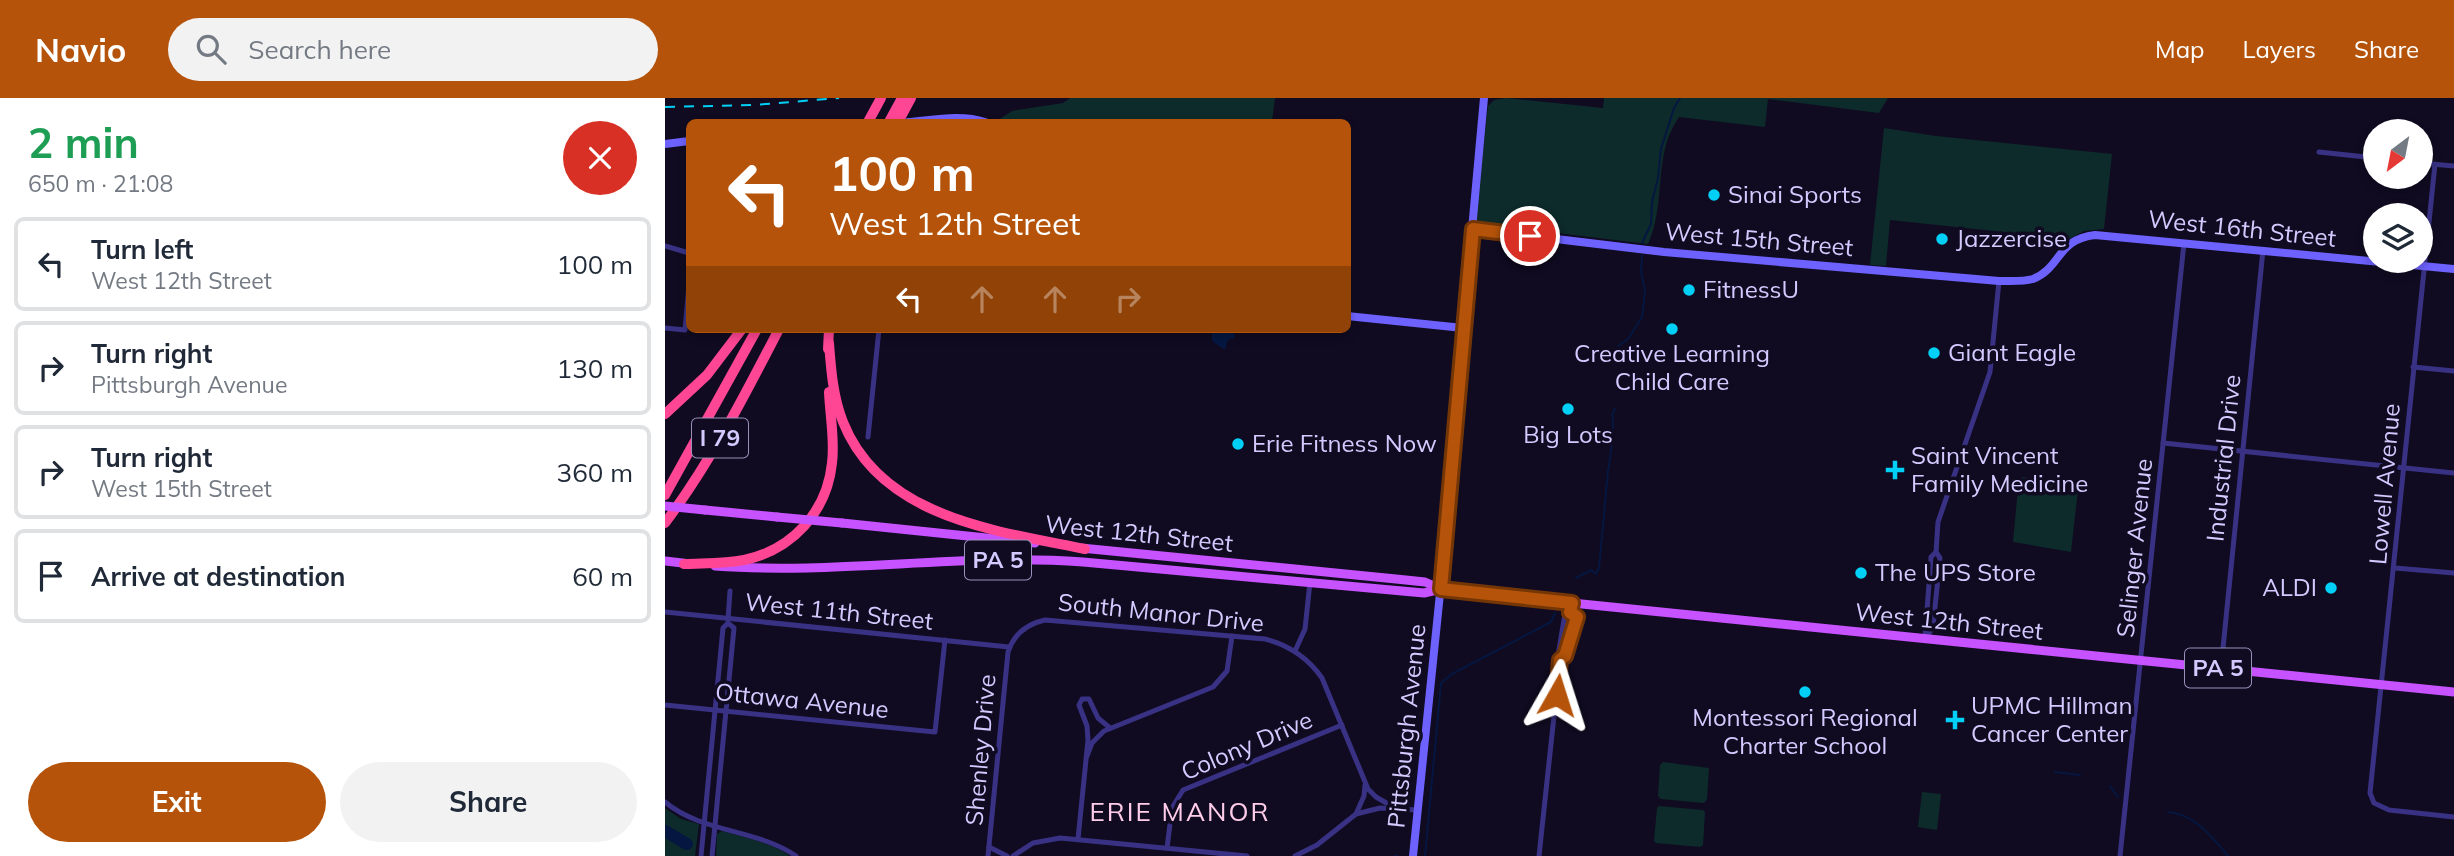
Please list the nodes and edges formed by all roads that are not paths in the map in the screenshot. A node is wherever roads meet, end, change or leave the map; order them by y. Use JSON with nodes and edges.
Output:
{"nodes":[{"id":1,"x":881,"y":98,"type":"edge"},
{"id":2,"x":902,"y":98,"type":"edge"},
{"id":3,"x":911,"y":98,"type":"edge"},
{"id":4,"x":1484,"y":98,"type":"edge"},
{"id":5,"x":870,"y":119,"type":"edge"},
{"id":6,"x":891,"y":119,"type":"edge"},
{"id":7,"x":900,"y":119,"type":"edge"},
{"id":8,"x":942,"y":119,"type":"edge"},
{"id":9,"x":975,"y":119,"type":"edge"},
{"id":10,"x":686,"y":141,"type":"edge"},
{"id":11,"x":665,"y":144,"type":"edge"},
{"id":12,"x":2319,"y":152,"type":"dead end"},
{"id":13,"x":2363,"y":157,"type":"edge"},
{"id":14,"x":2435,"y":164,"type":"joint"},
{"id":15,"x":2454,"y":166,"type":"edge"},
{"id":16,"x":2431,"y":203,"type":"edge"},
{"id":17,"x":1473,"y":229,"type":"junction"},
{"id":18,"x":2184,"y":243,"type":"junction"},
{"id":19,"x":665,"y":246,"type":"edge"},
{"id":20,"x":2263,"y":250,"type":"junction"},
{"id":21,"x":686,"y":252,"type":"edge"},
{"id":22,"x":2363,"y":260,"type":"edge"},
{"id":23,"x":2433,"y":267,"type":"edge"},
{"id":24,"x":2454,"y":269,"type":"edge"},
{"id":25,"x":2423,"y":273,"type":"edge"},
{"id":26,"x":2041,"y":275,"type":"joint"},
{"id":27,"x":1999,"y":281,"type":"junction"},
{"id":28,"x":1351,"y":316,"type":"edge"},
{"id":29,"x":686,"y":319,"type":"edge"},
{"id":30,"x":665,"y":328,"type":"edge"},
{"id":31,"x":1463,"y":328,"type":"junction"},
{"id":32,"x":739,"y":333,"type":"edge"},
{"id":33,"x":755,"y":333,"type":"edge"},
{"id":34,"x":777,"y":333,"type":"edge"},
{"id":35,"x":829,"y":333,"type":"edge"},
{"id":36,"x":879,"y":333,"type":"edge"},
{"id":37,"x":829,"y":343,"type":"junction"},
{"id":38,"x":2413,"y":367,"type":"junction"},
{"id":39,"x":2454,"y":371,"type":"edge"},
{"id":40,"x":665,"y":414,"type":"edge"},
{"id":41,"x":868,"y":437,"type":"dead end"},
{"id":42,"x":2163,"y":443,"type":"junction"},
{"id":43,"x":2243,"y":451,"type":"junction"},
{"id":44,"x":2404,"y":468,"type":"junction"},
{"id":45,"x":2454,"y":473,"type":"edge"},
{"id":46,"x":665,"y":495,"type":"edge"},
{"id":47,"x":665,"y":506,"type":"edge"},
{"id":48,"x":665,"y":523,"type":"edge"},
{"id":49,"x":1085,"y":549,"type":"junction"},
{"id":50,"x":668,"y":562,"type":"edge"},
{"id":51,"x":684,"y":564,"type":"junction"},
{"id":52,"x":2395,"y":568,"type":"junction"},
{"id":53,"x":2454,"y":573,"type":"edge"},
{"id":54,"x":1310,"y":582,"type":"junction"},
{"id":55,"x":1441,"y":589,"type":"junction"},
{"id":56,"x":730,"y":591,"type":"dead end"},
{"id":57,"x":1571,"y":607,"type":"junction"},
{"id":58,"x":665,"y":612,"type":"edge"},
{"id":59,"x":728,"y":621,"type":"junction"},
{"id":60,"x":1232,"y":636,"type":"junction"},
{"id":61,"x":1925,"y":639,"type":"junction"},
{"id":62,"x":944,"y":640,"type":"junction"},
{"id":63,"x":1009,"y":647,"type":"junction"},
{"id":64,"x":1294,"y":651,"type":"junction"},
{"id":65,"x":1560,"y":660,"type":"junction"},
{"id":66,"x":2141,"y":660,"type":"junction"},
{"id":67,"x":2221,"y":668,"type":"junction"},
{"id":68,"x":2381,"y":685,"type":"junction"},
{"id":69,"x":2454,"y":692,"type":"edge"},
{"id":70,"x":665,"y":705,"type":"edge"},
{"id":71,"x":715,"y":710,"type":"junction"},
{"id":72,"x":727,"y":711,"type":"junction"},
{"id":73,"x":1342,"y":725,"type":"junction"},
{"id":74,"x":1110,"y":728,"type":"junction"},
{"id":75,"x":1087,"y":756,"type":"junction"},
{"id":76,"x":1364,"y":781,"type":"junction"},
{"id":77,"x":665,"y":802,"type":"edge"},
{"id":78,"x":1395,"y":808,"type":"junction"},
{"id":79,"x":1417,"y":810,"type":"junction"},
{"id":80,"x":1356,"y":814,"type":"junction"},
{"id":81,"x":2454,"y":817,"type":"edge"},
{"id":82,"x":704,"y":822,"type":"junction"},
{"id":83,"x":715,"y":825,"type":"junction"},
{"id":84,"x":1078,"y":839,"type":"junction"},
{"id":85,"x":989,"y":847,"type":"junction"},
{"id":86,"x":1167,"y":848,"type":"junction"},
{"id":87,"x":1413,"y":855,"type":"edge"},
{"id":88,"x":701,"y":856,"type":"edge"},
{"id":89,"x":712,"y":856,"type":"edge"},
{"id":90,"x":796,"y":856,"type":"edge"},
{"id":91,"x":988,"y":856,"type":"edge"},
{"id":92,"x":1007,"y":856,"type":"edge"},
{"id":93,"x":1013,"y":856,"type":"edge"},
{"id":94,"x":1247,"y":856,"type":"edge"},
{"id":95,"x":1295,"y":856,"type":"edge"},
{"id":96,"x":1539,"y":856,"type":"edge"},
{"id":97,"x":2120,"y":856,"type":"edge"}],
"edges":[{"from":1,"to":5,"type":"highway"},
{"from":2,"to":6,"type":"highway"},
{"from":3,"to":7,"type":"highway"},
{"from":4,"to":17,"type":"street","name":"Pittsburgh Avenue"},
{"from":8,"to":9,"type":"street"},
{"from":10,"to":11,"type":"street"},
{"from":12,"to":13,"type":"street"},
{"from":14,"to":15,"type":"street"},
{"from":14,"to":16,"type":"street","name":"Lowell Avenue"},
{"from":17,"to":27,"type":"street","name":"West 15th Street"},
{"from":17,"to":31,"type":"street","name":"Pittsburgh Avenue"},
{"from":18,"to":20,"type":"street","name":"West 16th Street"},
{"from":18,"to":26,"type":"street","name":"West 16th Street"},
{"from":18,"to":42,"type":"street","name":"Selinger Avenue"},
{"from":19,"to":21,"type":"street"},
{"from":20,"to":22,"type":"street","name":"West 16th Street"},
{"from":20,"to":43,"type":"street","name":"Industrial Drive"},
{"from":23,"to":24,"type":"street","name":"West 16th Street"},
{"from":25,"to":38,"type":"street","name":"Lowell Avenue"},
{"from":26,"to":27,"type":"street","name":"West 15th Street"},
{"from":27,"to":61,"type":"street"},
{"from":28,"to":31,"type":"street"},
{"from":29,"to":30,"type":"street"},
{"from":31,"to":55,"type":"street","name":"Pittsburgh Avenue"},
{"from":32,"to":40,"type":"highway"},
{"from":33,"to":46,"type":"highway","number":"I 79"},
{"from":34,"to":48,"type":"highway","number":"I 79"},
{"from":35,"to":37,"type":"highway"},
{"from":36,"to":41,"type":"street"},
{"from":37,"to":49,"type":"highway"},
{"from":37,"to":51,"type":"highway"},
{"from":38,"to":39,"type":"street"},
{"from":38,"to":44,"type":"street","name":"Lowell Avenue"},
{"from":42,"to":43,"type":"street"},
{"from":42,"to":66,"type":"street","name":"Selinger Avenue"},
{"from":43,"to":44,"type":"street"},
{"from":43,"to":67,"type":"street","name":"Industrial Drive"},
{"from":44,"to":45,"type":"street"},
{"from":44,"to":52,"type":"street","name":"Lowell Avenue"},
{"from":47,"to":49,"type":"main road","name":"West 12th Street","number":"PA 5","bridge":true},
{"from":49,"to":55,"type":"main road","name":"West 12th Street","number":"PA 5"},
{"from":50,"to":51,"type":"main road","name":"West 12th Street","number":"PA 5"},
{"from":51,"to":54,"type":"main road","name":"West 12th Street","number":"PA 5"},
{"from":52,"to":53,"type":"street"},
{"from":52,"to":68,"type":"street","name":"Lowell Avenue"},
{"from":54,"to":55,"type":"main road","name":"West 12th Street","number":"PA 5"},
{"from":54,"to":64,"type":"street"},
{"from":55,"to":57,"type":"main road","name":"West 12th Street","number":"PA 5"},
{"from":55,"to":79,"type":"street","name":"Pittsburgh Avenue"},
{"from":56,"to":59,"type":"street"},
{"from":57,"to":61,"type":"main road","name":"West 12th Street","number":"PA 5"},
{"from":57,"to":65,"type":"street"},
{"from":57,"to":65,"type":"street"},
{"from":58,"to":59,"type":"street","name":"West 11th Street"},
{"from":59,"to":62,"type":"street","name":"West 11th Street"},
{"from":59,"to":71,"type":"street"},
{"from":59,"to":72,"type":"street"},
{"from":60,"to":63,"type":"street","name":"South Manor Drive"},
{"from":60,"to":64,"type":"street","name":"South Manor Drive"},
{"from":60,"to":74,"type":"street"},
{"from":61,"to":66,"type":"main road","name":"West 12th Street","number":"PA 5"},
{"from":62,"to":63,"type":"street","name":"West 11th Street"},
{"from":62,"to":72,"type":"street","name":"Ottawa Avenue"},
{"from":63,"to":85,"type":"street","name":"Shenley Drive"},
{"from":64,"to":73,"type":"street","name":"South Manor Drive"},
{"from":65,"to":96,"type":"street"},
{"from":66,"to":67,"type":"main road","name":"West 12th Street","number":"PA 5"},
{"from":66,"to":97,"type":"street","name":"Selinger Avenue"},
{"from":67,"to":68,"type":"main road","name":"West 12th Street","number":"PA 5"},
{"from":68,"to":69,"type":"main road","name":"West 12th Street","number":"PA 5"},
{"from":68,"to":81,"type":"street","name":"Lowell Avenue"},
{"from":70,"to":71,"type":"street","name":"Ottawa Avenue"},
{"from":71,"to":72,"type":"street","name":"Ottawa Avenue"},
{"from":71,"to":82,"type":"street"},
{"from":72,"to":83,"type":"street"},
{"from":73,"to":76,"type":"street","name":"South Manor Drive"},
{"from":73,"to":86,"type":"street","name":"Colony Drive"},
{"from":74,"to":75,"type":"street"},
{"from":74,"to":75,"type":"street"},
{"from":75,"to":84,"type":"street"},
{"from":76,"to":78,"type":"street","name":"South Manor Drive"},
{"from":76,"to":80,"type":"street"},
{"from":77,"to":82,"type":"street"},
{"from":78,"to":79,"type":"street"},
{"from":78,"to":80,"type":"street"},
{"from":79,"to":87,"type":"street","name":"Pittsburgh Avenue"},
{"from":80,"to":95,"type":"street"},
{"from":82,"to":83,"type":"street"},
{"from":82,"to":88,"type":"street"},
{"from":83,"to":89,"type":"street"},
{"from":83,"to":90,"type":"street"},
{"from":84,"to":86,"type":"street"},
{"from":84,"to":93,"type":"street"},
{"from":85,"to":91,"type":"street","name":"Shenley Drive"},
{"from":85,"to":92,"type":"street"},
{"from":86,"to":94,"type":"street"}]}
